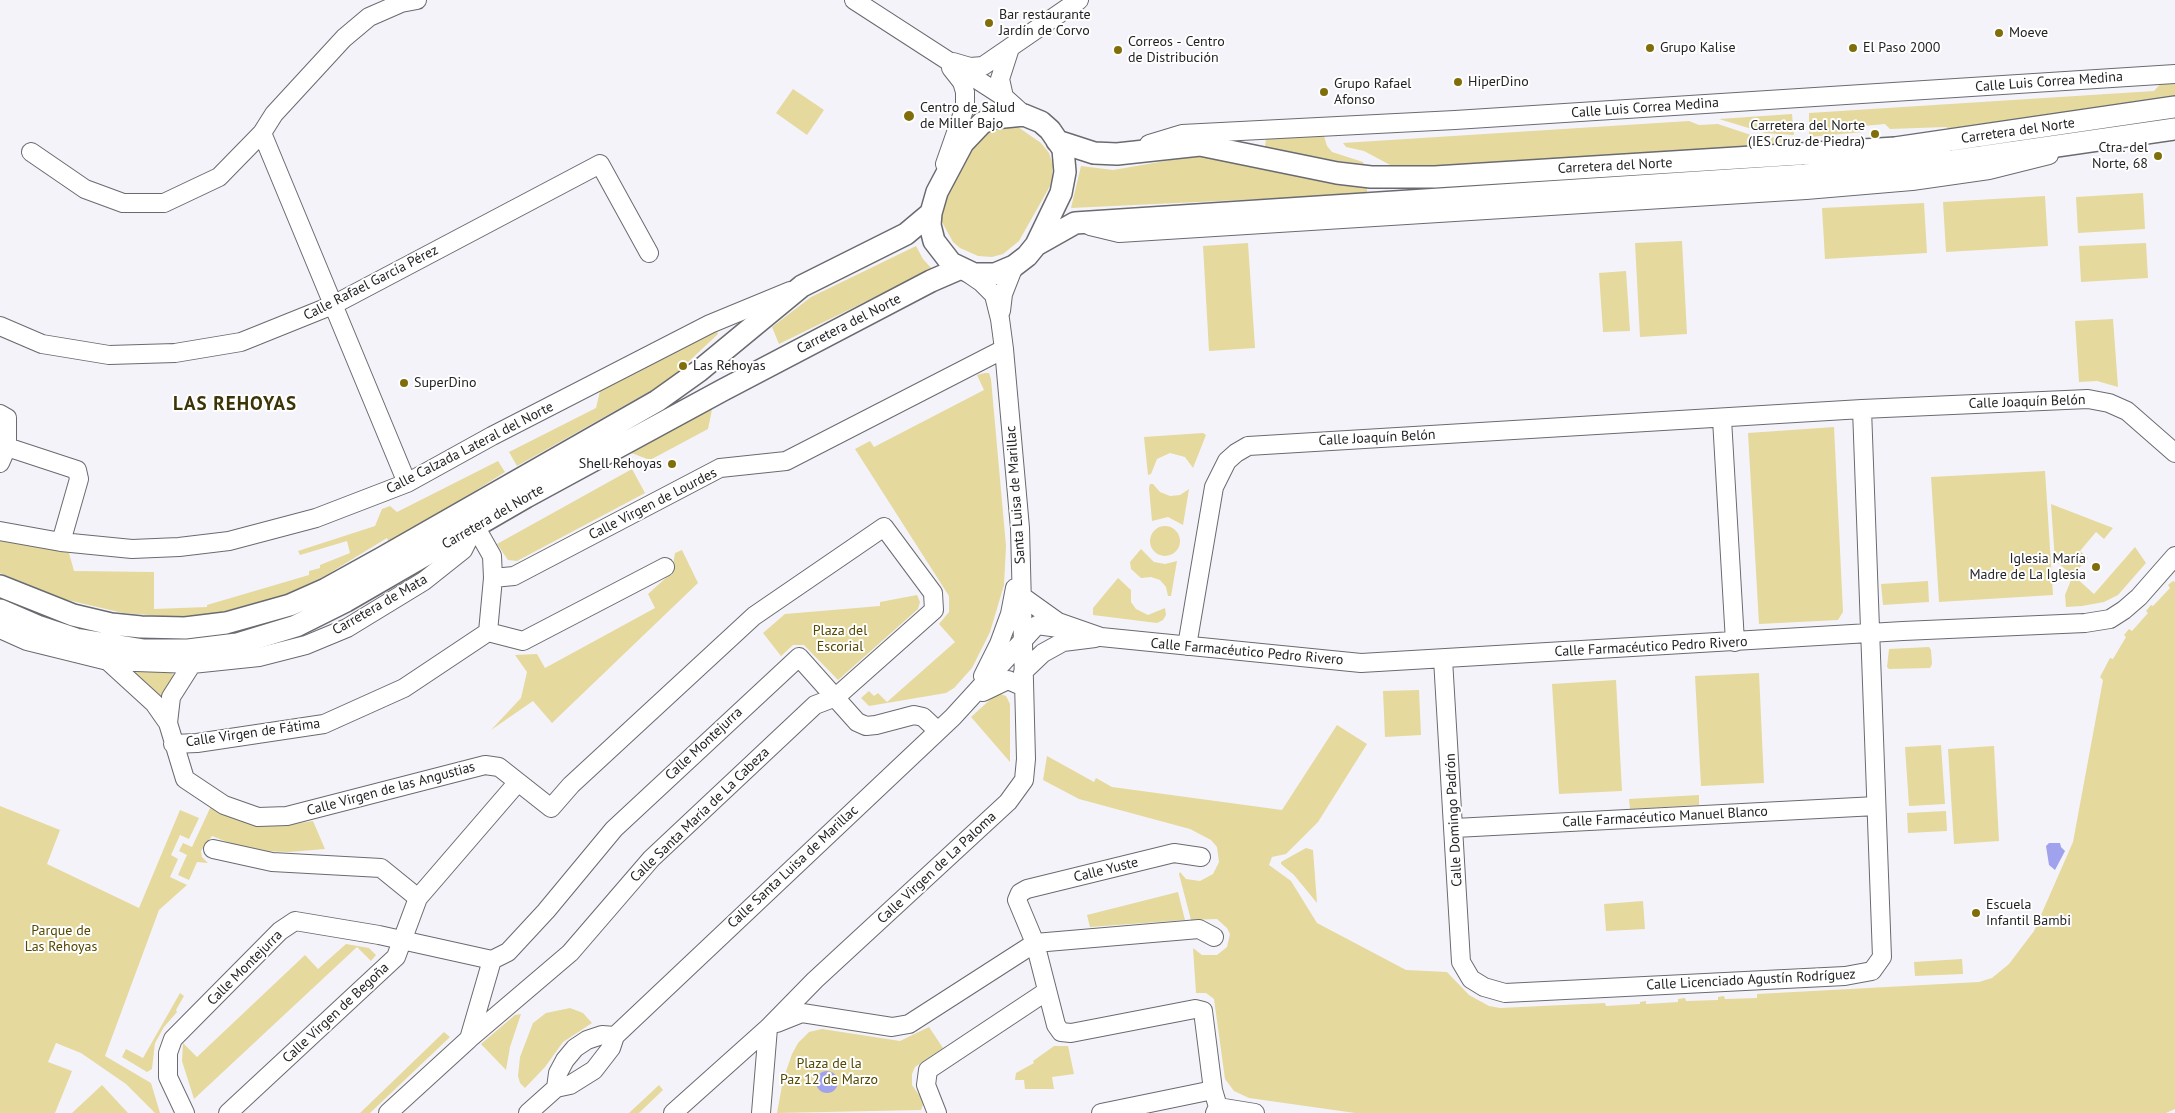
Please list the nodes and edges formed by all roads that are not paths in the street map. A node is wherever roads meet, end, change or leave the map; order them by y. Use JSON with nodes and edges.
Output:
{"nodes":[{"id":1,"x":417,"y":0,"type":"edge"},
{"id":2,"x":854,"y":0,"type":"edge"},
{"id":3,"x":1079,"y":0,"type":"edge"},
{"id":4,"x":1010,"y":48,"type":"junction"},
{"id":5,"x":945,"y":60,"type":"junction"},
{"id":6,"x":2175,"y":74,"type":"edge"},
{"id":7,"x":982,"y":84,"type":"junction"},
{"id":8,"x":1004,"y":97,"type":"junction"},
{"id":9,"x":964,"y":107,"type":"junction"},
{"id":10,"x":2175,"y":107,"type":"edge"},
{"id":11,"x":1024,"y":115,"type":"junction"},
{"id":12,"x":2175,"y":129,"type":"edge"},
{"id":13,"x":262,"y":133,"type":"junction"},
{"id":14,"x":1057,"y":140,"type":"junction"},
{"id":15,"x":31,"y":152,"type":"dead end"},
{"id":16,"x":1117,"y":154,"type":"junction"},
{"id":17,"x":936,"y":192,"type":"junction"},
{"id":18,"x":931,"y":213,"type":"junction"},
{"id":19,"x":1036,"y":245,"type":"junction"},
{"id":20,"x":650,"y":253,"type":"dead end"},
{"id":21,"x":1014,"y":266,"type":"junction"},
{"id":22,"x":961,"y":268,"type":"junction"},
{"id":23,"x":802,"y":286,"type":"junction"},
{"id":24,"x":333,"y":305,"type":"junction"},
{"id":25,"x":1000,"y":319,"type":"junction"},
{"id":26,"x":0,"y":326,"type":"edge"},
{"id":27,"x":1004,"y":348,"type":"junction"},
{"id":28,"x":1862,"y":409,"type":"junction"},
{"id":29,"x":0,"y":414,"type":"edge"},
{"id":30,"x":1722,"y":419,"type":"junction"},
{"id":31,"x":2175,"y":453,"type":"edge"},
{"id":32,"x":3,"y":455,"type":"edge"},
{"id":33,"x":407,"y":483,"type":"junction"},
{"id":34,"x":475,"y":526,"type":"junction"},
{"id":35,"x":0,"y":531,"type":"edge"},
{"id":36,"x":61,"y":542,"type":"junction"},
{"id":37,"x":2175,"y":556,"type":"edge"},
{"id":38,"x":1021,"y":561,"type":"junction"},
{"id":39,"x":665,"y":567,"type":"dead end"},
{"id":40,"x":493,"y":578,"type":"junction"},
{"id":41,"x":0,"y":586,"type":"edge"},
{"id":42,"x":1023,"y":597,"type":"junction"},
{"id":43,"x":0,"y":610,"type":"edge"},
{"id":44,"x":754,"y":616,"type":"joint"},
{"id":45,"x":0,"y":629,"type":"edge"},
{"id":46,"x":1078,"y":630,"type":"junction"},
{"id":47,"x":488,"y":632,"type":"junction"},
{"id":48,"x":1870,"y":633,"type":"junction"},
{"id":49,"x":1101,"y":637,"type":"junction"},
{"id":50,"x":1023,"y":640,"type":"junction"},
{"id":51,"x":1735,"y":642,"type":"junction"},
{"id":52,"x":1187,"y":646,"type":"junction"},
{"id":53,"x":1443,"y":660,"type":"junction"},
{"id":54,"x":108,"y":662,"type":"junction"},
{"id":55,"x":192,"y":664,"type":"junction"},
{"id":56,"x":1024,"y":680,"type":"junction"},
{"id":57,"x":836,"y":697,"type":"junction"},
{"id":58,"x":971,"y":698,"type":"junction"},
{"id":59,"x":168,"y":722,"type":"junction"},
{"id":60,"x":938,"y":731,"type":"junction"},
{"id":61,"x":173,"y":744,"type":"junction"},
{"id":62,"x":518,"y":782,"type":"junction"},
{"id":63,"x":1876,"y":806,"type":"junction"},
{"id":64,"x":1455,"y":828,"type":"junction"},
{"id":65,"x":213,"y":849,"type":"dead end"},
{"id":66,"x":1201,"y":858,"type":"dead end"},
{"id":67,"x":418,"y":898,"type":"junction"},
{"id":68,"x":1214,"y":937,"type":"dead end"},
{"id":69,"x":402,"y":940,"type":"junction"},
{"id":70,"x":1035,"y":942,"type":"junction"},
{"id":71,"x":492,"y":960,"type":"junction"},
{"id":72,"x":1472,"y":979,"type":"joint"},
{"id":73,"x":1047,"y":991,"type":"junction"},
{"id":74,"x":768,"y":1028,"type":"junction"},
{"id":75,"x":615,"y":1036,"type":"junction"},
{"id":76,"x":469,"y":1039,"type":"junction"},
{"id":77,"x":556,"y":1088,"type":"junction"},
{"id":78,"x":1213,"y":1090,"type":"junction"},
{"id":79,"x":1216,"y":1110,"type":"edge"},
{"id":80,"x":185,"y":1113,"type":"edge"},
{"id":81,"x":228,"y":1113,"type":"edge"},
{"id":82,"x":388,"y":1113,"type":"edge"},
{"id":83,"x":528,"y":1113,"type":"edge"},
{"id":84,"x":673,"y":1113,"type":"edge"},
{"id":85,"x":761,"y":1113,"type":"edge"},
{"id":86,"x":937,"y":1113,"type":"edge"},
{"id":87,"x":1100,"y":1113,"type":"edge"},
{"id":88,"x":1255,"y":1113,"type":"edge"}],
"edges":[{"from":1,"to":13,"type":"street"},
{"from":2,"to":5,"type":"street"},
{"from":3,"to":4,"type":"street"},
{"from":4,"to":5,"type":"street"},
{"from":4,"to":7,"type":"street"},
{"from":4,"to":8,"type":"street"},
{"from":5,"to":7,"type":"street"},
{"from":5,"to":9,"type":"street"},
{"from":6,"to":16,"type":"street","name":"Calle Luis Correa Medina"},
{"from":7,"to":8,"type":"street"},
{"from":7,"to":9,"type":"street"},
{"from":8,"to":11,"type":"street"},
{"from":9,"to":17,"type":"street"},
{"from":10,"to":16,"type":"street","name":"Carretera del Norte"},
{"from":11,"to":14,"type":"street"},
{"from":11,"to":17,"type":"street"},
{"from":12,"to":19,"type":"street","name":"Carretera del Norte"},
{"from":13,"to":15,"type":"street"},
{"from":13,"to":24,"type":"street"},
{"from":14,"to":16,"type":"street","name":"Carretera del Norte"},
{"from":14,"to":19,"type":"street"},
{"from":17,"to":18,"type":"street"},
{"from":18,"to":22,"type":"street"},
{"from":18,"to":23,"type":"street","name":"Carretera del Norte"},
{"from":19,"to":21,"type":"street"},
{"from":20,"to":24,"type":"street","name":"Calle Rafael García Pérez"},
{"from":21,"to":22,"type":"street"},
{"from":21,"to":25,"type":"street"},
{"from":22,"to":25,"type":"street"},
{"from":22,"to":34,"type":"street","name":"Carretera del Norte"},
{"from":23,"to":33,"type":"street","name":"Calle Calzada Lateral del Norte"},
{"from":23,"to":41,"type":"street","name":"Carretera del Norte"},
{"from":24,"to":26,"type":"street","name":"Calle Rafael García Pérez"},
{"from":24,"to":33,"type":"street"},
{"from":25,"to":27,"type":"street","name":"Santa Luisa de Marillac"},
{"from":27,"to":38,"type":"street","name":"Santa Luisa de Marillac"},
{"from":27,"to":40,"type":"street","name":"Calle Virgen de Lourdes"},
{"from":28,"to":30,"type":"street","name":"Calle Joaquín Belón"},
{"from":28,"to":31,"type":"street","name":"Calle Joaquín Belón"},
{"from":28,"to":48,"type":"street"},
{"from":29,"to":32,"type":"street"},
{"from":30,"to":51,"type":"street"},
{"from":30,"to":52,"type":"street","name":"Calle Joaquín Belón"},
{"from":32,"to":36,"type":"street"},
{"from":33,"to":36,"type":"street","name":"Calle Calzada Lateral del Norte"},
{"from":34,"to":40,"type":"street"},
{"from":34,"to":43,"type":"street","name":"Carretera del Norte"},
{"from":34,"to":55,"type":"street","name":"Carretera de Mata"},
{"from":35,"to":36,"type":"street","name":"Calle Calzada Lateral del Norte"},
{"from":37,"to":48,"type":"street","name":"Calle Farmacéutico Pedro Rivero"},
{"from":38,"to":42,"type":"street","name":"Santa Luisa de Marillac"},
{"from":38,"to":58,"type":"street","name":"Calle Santa Luisa de Marillac"},
{"from":39,"to":47,"type":"street"},
{"from":40,"to":47,"type":"street"},
{"from":42,"to":46,"type":"street","name":"Calle Farmacéutico Pedro Rivero"},
{"from":42,"to":50,"type":"street","name":"Santa Luisa de Marillac"},
{"from":44,"to":57,"type":"street","name":"Calle Santa María de La Cabeza"},
{"from":44,"to":62,"type":"street","name":"Calle Virgen de las Angustias"},
{"from":45,"to":54,"type":"street","name":"Carretera de Mata"},
{"from":46,"to":49,"type":"street","name":"Calle Farmacéutico Pedro Rivero"},
{"from":46,"to":50,"type":"street","name":"Calle Farmacéutico Pedro Rivero"},
{"from":47,"to":61,"type":"street","name":"Calle Virgen de Fátima"},
{"from":48,"to":51,"type":"street","name":"Calle Farmacéutico Pedro Rivero"},
{"from":48,"to":63,"type":"street","name":"Calle Licenciado Agustín Rodríguez"},
{"from":49,"to":52,"type":"street","name":"Calle Farmacéutico Pedro Rivero"},
{"from":49,"to":56,"type":"street","name":"Calle Farmacéutico Pedro Rivero"},
{"from":50,"to":56,"type":"street","name":"Santa Luisa de Marillac"},
{"from":50,"to":58,"type":"street","name":"Calle Santa Luisa de Marillac"},
{"from":51,"to":53,"type":"street","name":"Calle Farmacéutico Pedro Rivero"},
{"from":52,"to":53,"type":"street","name":"Calle Farmacéutico Pedro Rivero"},
{"from":53,"to":64,"type":"street","name":"Calle Domingo Padrón"},
{"from":54,"to":55,"type":"street","name":"Carretera de Mata"},
{"from":54,"to":59,"type":"street","name":"Calle Virgen de las Angustias"},
{"from":55,"to":59,"type":"street","name":"Calle Virgen de las Angustias"},
{"from":56,"to":58,"type":"street","name":"Calle Santa Luisa de Marillac"},
{"from":56,"to":74,"type":"street","name":"Calle Virgen de La Paloma"},
{"from":57,"to":60,"type":"street","name":"Calle Montejurra"},
{"from":57,"to":71,"type":"street","name":"Calle Montejurra"},
{"from":57,"to":76,"type":"street","name":"Calle Santa María de La Cabeza"},
{"from":58,"to":60,"type":"street","name":"Calle Santa Luisa de Marillac"},
{"from":59,"to":61,"type":"street","name":"Calle Virgen de las Angustias"},
{"from":60,"to":75,"type":"street","name":"Calle Santa Luisa de Marillac"},
{"from":61,"to":62,"type":"street","name":"Calle Virgen de las Angustias"},
{"from":62,"to":67,"type":"street","name":"Calle Virgen de Begoña"},
{"from":63,"to":64,"type":"street","name":"Calle Farmacéutico Manuel Blanco"},
{"from":63,"to":72,"type":"street","name":"Calle Licenciado Agustín Rodríguez"},
{"from":64,"to":72,"type":"street","name":"Calle Domingo Padrón"},
{"from":65,"to":67,"type":"street"},
{"from":66,"to":70,"type":"street","name":"Calle Yuste"},
{"from":67,"to":69,"type":"street","name":"Calle Virgen de Begoña"},
{"from":68,"to":70,"type":"street"},
{"from":69,"to":71,"type":"street","name":"Calle Montejurra"},
{"from":69,"to":80,"type":"street","name":"Calle Montejurra"},
{"from":69,"to":81,"type":"street","name":"Calle Virgen de Begoña"},
{"from":70,"to":73,"type":"street"},
{"from":70,"to":74,"type":"street"},
{"from":71,"to":76,"type":"street"},
{"from":73,"to":78,"type":"street"},
{"from":73,"to":86,"type":"street"},
{"from":74,"to":84,"type":"street"},
{"from":74,"to":85,"type":"street"},
{"from":75,"to":77,"type":"street","name":"Calle Santa Luisa de Marillac"},
{"from":75,"to":77,"type":"street"},
{"from":76,"to":82,"type":"street","name":"Calle Santa María de La Cabeza"},
{"from":77,"to":83,"type":"street","name":"Calle Santa Luisa de Marillac"},
{"from":78,"to":79,"type":"street"},
{"from":78,"to":87,"type":"street"},
{"from":79,"to":88,"type":"street"}]}
